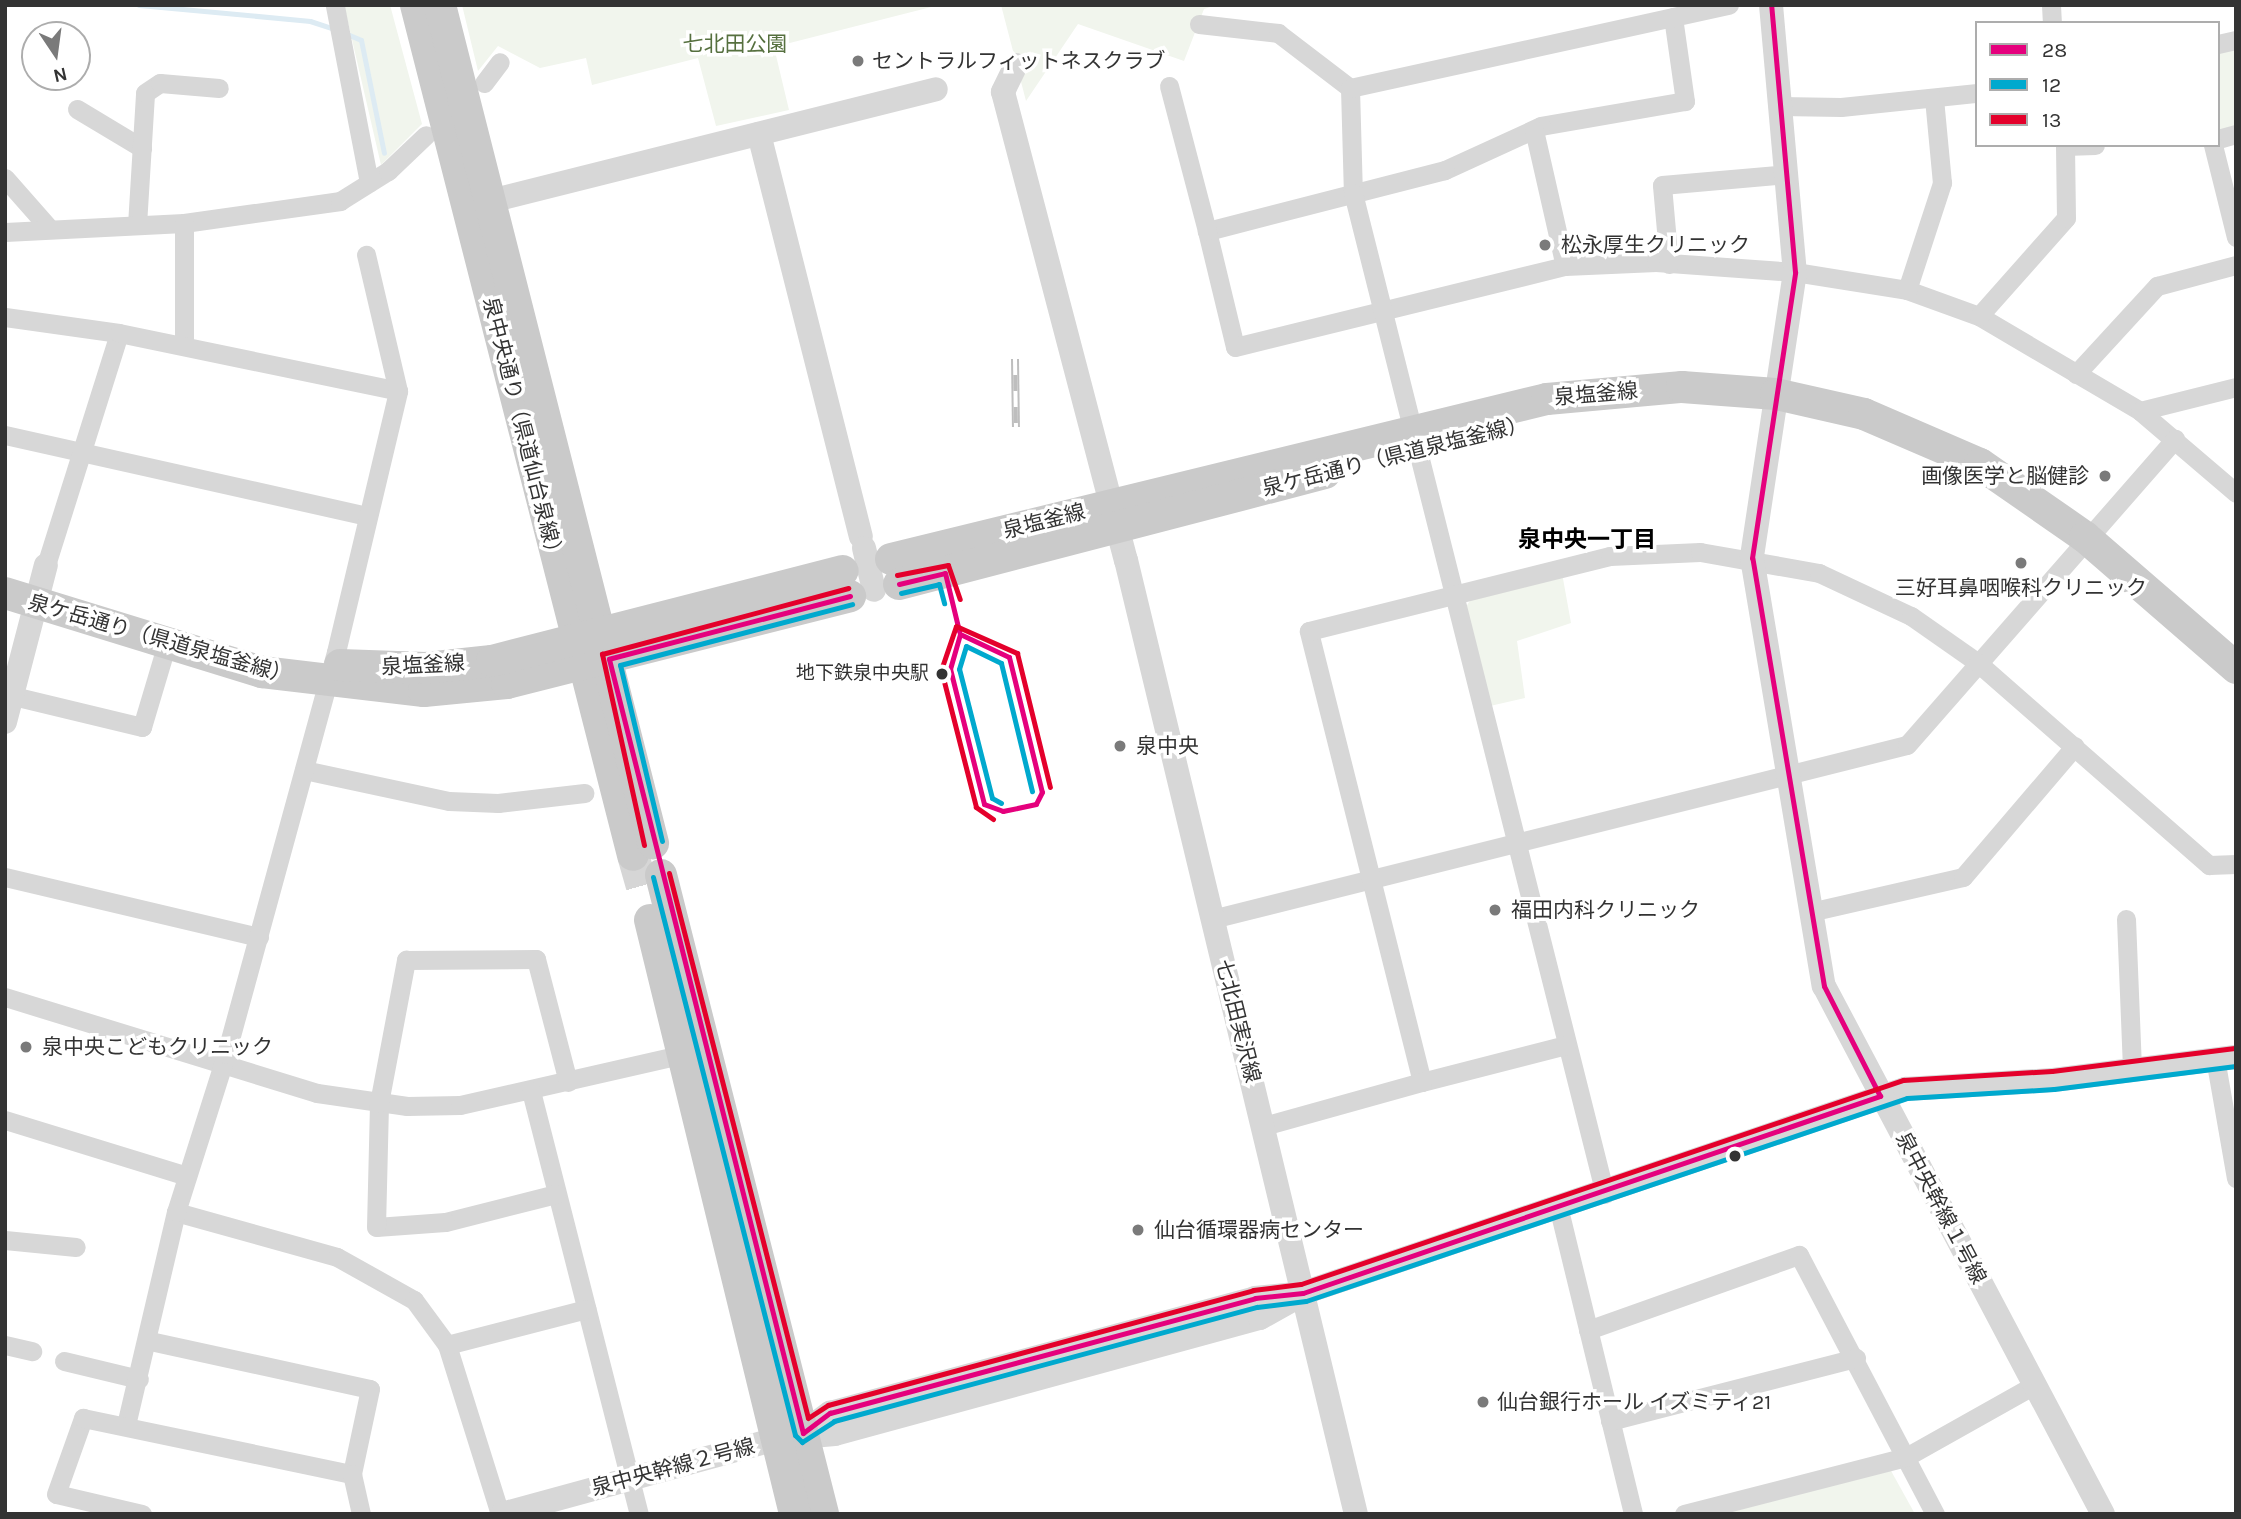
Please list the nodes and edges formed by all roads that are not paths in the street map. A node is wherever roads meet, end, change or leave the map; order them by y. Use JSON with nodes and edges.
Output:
{"nodes":[{"id":1,"x":416,"y":5,"type":"edge"},
{"id":2,"x":440,"y":5,"type":"edge"},
{"id":3,"x":1729,"y":5,"type":"edge"},
{"id":4,"x":1771,"y":5,"type":"edge"},
{"id":5,"x":337,"y":12,"type":"edge"},
{"id":6,"x":1673,"y":17,"type":"junction"},
{"id":7,"x":1199,"y":24,"type":"dead end"},
{"id":8,"x":500,"y":62,"type":"dead end"},
{"id":9,"x":1016,"y":65,"type":"dead end"},
{"id":10,"x":484,"y":83,"type":"dead end"},
{"id":11,"x":1169,"y":86,"type":"dead end"},
{"id":12,"x":219,"y":88,"type":"dead end"},
{"id":13,"x":1350,"y":88,"type":"junction"},
{"id":14,"x":936,"y":89,"type":"dead end"},
{"id":15,"x":1975,"y":93,"type":"edge"},
{"id":16,"x":1934,"y":99,"type":"junction"},
{"id":17,"x":1780,"y":106,"type":"junction"},
{"id":18,"x":77,"y":109,"type":"dead end"},
{"id":19,"x":1534,"y":130,"type":"junction"},
{"id":20,"x":759,"y":134,"type":"junction"},
{"id":21,"x":426,"y":135,"type":"dead end"},
{"id":22,"x":2065,"y":147,"type":"edge"},
{"id":23,"x":2214,"y":147,"type":"edge"},
{"id":24,"x":142,"y":148,"type":"junction"},
{"id":25,"x":1788,"y":174,"type":"junction"},
{"id":26,"x":5,"y":178,"type":"edge"},
{"id":27,"x":369,"y":183,"type":"junction"},
{"id":28,"x":1353,"y":193,"type":"junction"},
{"id":29,"x":478,"y":205,"type":"junction"},
{"id":30,"x":184,"y":223,"type":"junction"},
{"id":31,"x":137,"y":225,"type":"junction"},
{"id":32,"x":49,"y":228,"type":"junction"},
{"id":33,"x":1207,"y":231,"type":"junction"},
{"id":34,"x":5,"y":232,"type":"edge"},
{"id":35,"x":2236,"y":237,"type":"edge"},
{"id":36,"x":366,"y":255,"type":"dead end"},
{"id":37,"x":1669,"y":264,"type":"junction"},
{"id":38,"x":2236,"y":265,"type":"edge"},
{"id":39,"x":1565,"y":266,"type":"junction"},
{"id":40,"x":1795,"y":272,"type":"junction"},
{"id":41,"x":1906,"y":290,"type":"junction"},
{"id":42,"x":1384,"y":309,"type":"junction"},
{"id":43,"x":1979,"y":316,"type":"junction"},
{"id":44,"x":5,"y":317,"type":"edge"},
{"id":45,"x":119,"y":333,"type":"junction"},
{"id":46,"x":184,"y":345,"type":"junction"},
{"id":47,"x":2076,"y":374,"type":"junction"},
{"id":48,"x":2236,"y":387,"type":"edge"},
{"id":49,"x":398,"y":391,"type":"junction"},
{"id":50,"x":1775,"y":403,"type":"junction"},
{"id":51,"x":2140,"y":411,"type":"junction"},
{"id":52,"x":5,"y":435,"type":"edge"},
{"id":53,"x":2175,"y":439,"type":"junction"},
{"id":54,"x":1415,"y":440,"type":"junction"},
{"id":55,"x":78,"y":455,"type":"junction"},
{"id":56,"x":2236,"y":493,"type":"edge"},
{"id":57,"x":367,"y":516,"type":"junction"},
{"id":58,"x":1113,"y":517,"type":"junction"},
{"id":59,"x":2079,"y":544,"type":"junction"},
{"id":60,"x":1752,"y":558,"type":"junction"},
{"id":61,"x":5,"y":571,"type":"edge"},
{"id":62,"x":869,"y":572,"type":"junction"},
{"id":63,"x":42,"y":584,"type":"junction"},
{"id":64,"x":5,"y":593,"type":"edge"},
{"id":65,"x":1455,"y":593,"type":"junction"},
{"id":66,"x":167,"y":642,"type":"junction"},
{"id":67,"x":592,"y":649,"type":"junction"},
{"id":68,"x":1978,"y":663,"type":"junction"},
{"id":69,"x":2236,"y":668,"type":"edge"},
{"id":70,"x":330,"y":674,"type":"junction"},
{"id":71,"x":2236,"y":691,"type":"edge"},
{"id":72,"x":9,"y":695,"type":"edge"},
{"id":73,"x":5,"y":722,"type":"edge"},
{"id":74,"x":2075,"y":746,"type":"junction"},
{"id":75,"x":304,"y":770,"type":"junction"},
{"id":76,"x":1786,"y":773,"type":"junction"},
{"id":77,"x":584,"y":793,"type":"dead end"},
{"id":78,"x":1515,"y":842,"type":"junction"},
{"id":79,"x":643,"y":849,"type":"tunnel mouth"},
{"id":80,"x":2236,"y":864,"type":"edge"},
{"id":81,"x":5,"y":877,"type":"edge"},
{"id":82,"x":1372,"y":879,"type":"junction"},
{"id":83,"x":1810,"y":912,"type":"junction"},
{"id":84,"x":1212,"y":919,"type":"junction"},
{"id":85,"x":2126,"y":919,"type":"dead end"},
{"id":86,"x":259,"y":937,"type":"junction"},
{"id":87,"x":5,"y":997,"type":"edge"},
{"id":88,"x":1566,"y":1045,"type":"junction"},
{"id":89,"x":684,"y":1054,"type":"junction"},
{"id":90,"x":2226,"y":1057,"type":"edge"},
{"id":91,"x":223,"y":1065,"type":"junction"},
{"id":92,"x":2132,"y":1069,"type":"junction"},
{"id":93,"x":568,"y":1082,"type":"junction"},
{"id":94,"x":1422,"y":1082,"type":"junction"},
{"id":95,"x":531,"y":1091,"type":"junction"},
{"id":96,"x":1880,"y":1096,"type":"junction"},
{"id":97,"x":379,"y":1103,"type":"junction"},
{"id":98,"x":5,"y":1120,"type":"edge"},
{"id":99,"x":1264,"y":1126,"type":"junction"},
{"id":100,"x":187,"y":1176,"type":"junction"},
{"id":101,"x":2236,"y":1178,"type":"edge"},
{"id":102,"x":556,"y":1194,"type":"junction"},
{"id":103,"x":1605,"y":1194,"type":"junction"},
{"id":104,"x":1559,"y":1210,"type":"junction"},
{"id":105,"x":176,"y":1212,"type":"junction"},
{"id":106,"x":5,"y":1240,"type":"edge"},
{"id":107,"x":76,"y":1247,"type":"dead end"},
{"id":108,"x":1303,"y":1293,"type":"junction"},
{"id":109,"x":586,"y":1309,"type":"junction"},
{"id":110,"x":1588,"y":1330,"type":"junction"},
{"id":111,"x":150,"y":1341,"type":"junction"},
{"id":112,"x":5,"y":1345,"type":"edge"},
{"id":113,"x":447,"y":1345,"type":"junction"},
{"id":114,"x":33,"y":1352,"type":"dead end"},
{"id":115,"x":1856,"y":1358,"type":"junction"},
{"id":116,"x":64,"y":1361,"type":"dead end"},
{"id":117,"x":139,"y":1379,"type":"junction"},
{"id":118,"x":2036,"y":1384,"type":"junction"},
{"id":119,"x":1610,"y":1421,"type":"junction"},
{"id":120,"x":126,"y":1426,"type":"junction"},
{"id":121,"x":790,"y":1436,"type":"junction"},
{"id":122,"x":1906,"y":1457,"type":"junction"},
{"id":123,"x":352,"y":1474,"type":"junction"},
{"id":124,"x":630,"y":1479,"type":"junction"},
{"id":125,"x":142,"y":1514,"type":"edge"},
{"id":126,"x":361,"y":1514,"type":"edge"},
{"id":127,"x":501,"y":1514,"type":"edge"},
{"id":128,"x":639,"y":1514,"type":"edge"},
{"id":129,"x":795,"y":1514,"type":"edge"},
{"id":130,"x":823,"y":1514,"type":"edge"},
{"id":131,"x":1356,"y":1514,"type":"edge"},
{"id":132,"x":1633,"y":1514,"type":"edge"},
{"id":133,"x":1684,"y":1514,"type":"edge"},
{"id":134,"x":1934,"y":1514,"type":"edge"},
{"id":135,"x":2104,"y":1514,"type":"edge"}],
"edges":[{"from":1,"to":29,"type":"main road","name":"泉中央通り（県道仙台泉線）"},
{"from":2,"to":29,"type":"main road","name":"泉中央通り（県道仙台泉線）"},
{"from":3,"to":6,"type":"street"},
{"from":4,"to":17,"type":"street","name":"泉中央幹線１号線"},
{"from":5,"to":27,"type":"street"},
{"from":6,"to":13,"type":"street"},
{"from":6,"to":19,"type":"street"},
{"from":7,"to":13,"type":"street"},
{"from":8,"to":10,"type":"street"},
{"from":9,"to":58,"type":"street","name":"七北田実沢線"},
{"from":11,"to":33,"type":"street"},
{"from":12,"to":24,"type":"street"},
{"from":13,"to":28,"type":"street"},
{"from":14,"to":20,"type":"street"},
{"from":15,"to":16,"type":"street"},
{"from":16,"to":17,"type":"street"},
{"from":16,"to":41,"type":"street"},
{"from":17,"to":25,"type":"street","name":"泉中央幹線１号線"},
{"from":18,"to":24,"type":"street"},
{"from":19,"to":28,"type":"street"},
{"from":19,"to":39,"type":"street"},
{"from":20,"to":29,"type":"street"},
{"from":20,"to":62,"type":"street"},
{"from":21,"to":27,"type":"street"},
{"from":22,"to":43,"type":"street"},
{"from":23,"to":35,"type":"street"},
{"from":24,"to":31,"type":"street"},
{"from":25,"to":37,"type":"street"},
{"from":25,"to":40,"type":"street","name":"泉中央幹線１号線"},
{"from":26,"to":32,"type":"street"},
{"from":27,"to":30,"type":"street"},
{"from":28,"to":33,"type":"street"},
{"from":28,"to":42,"type":"street"},
{"from":29,"to":67,"type":"main road","name":"泉中央通り（県道仙台泉線）"},
{"from":30,"to":31,"type":"street"},
{"from":30,"to":46,"type":"street"},
{"from":31,"to":32,"type":"street"},
{"from":32,"to":34,"type":"street"},
{"from":33,"to":42,"type":"street"},
{"from":36,"to":49,"type":"street"},
{"from":37,"to":39,"type":"street"},
{"from":37,"to":40,"type":"street"},
{"from":38,"to":47,"type":"street"},
{"from":39,"to":42,"type":"street"},
{"from":40,"to":41,"type":"street"},
{"from":40,"to":50,"type":"street","name":"泉中央幹線１号線"},
{"from":41,"to":43,"type":"street"},
{"from":42,"to":54,"type":"street"},
{"from":43,"to":47,"type":"street"},
{"from":44,"to":45,"type":"street"},
{"from":45,"to":46,"type":"street"},
{"from":45,"to":55,"type":"street"},
{"from":46,"to":49,"type":"street"},
{"from":47,"to":51,"type":"street"},
{"from":48,"to":51,"type":"street"},
{"from":49,"to":57,"type":"street"},
{"from":50,"to":54,"type":"main road","name":"泉塩釜線"},
{"from":50,"to":59,"type":"main road","name":"泉塩釜線"},
{"from":50,"to":60,"type":"street","name":"泉中央幹線１号線"},
{"from":51,"to":53,"type":"street"},
{"from":52,"to":55,"type":"street"},
{"from":53,"to":56,"type":"street"},
{"from":53,"to":59,"type":"street"},
{"from":54,"to":58,"type":"main road","name":"泉ケ岳通り（県道泉塩釜線）"},
{"from":54,"to":65,"type":"street"},
{"from":55,"to":57,"type":"street"},
{"from":55,"to":63,"type":"street"},
{"from":57,"to":70,"type":"street"},
{"from":58,"to":62,"type":"main road","name":"泉ケ岳通り（県道泉塩釜線）"},
{"from":58,"to":84,"type":"street","name":"七北田実沢線"},
{"from":59,"to":68,"type":"street"},
{"from":59,"to":69,"type":"main road","name":"泉塩釜線"},
{"from":59,"to":71,"type":"main road"},
{"from":60,"to":65,"type":"street"},
{"from":60,"to":68,"type":"street"},
{"from":60,"to":76,"type":"street","name":"泉中央幹線１号線"},
{"from":61,"to":63,"type":"main road","name":"泉塩釜線"},
{"from":62,"to":67,"type":"main road","name":"泉塩釜線"},
{"from":63,"to":64,"type":"main road","name":"泉ケ岳通り（県道泉塩釜線）"},
{"from":63,"to":66,"type":"main road","name":"泉ケ岳通り（県道泉塩釜線）"},
{"from":63,"to":70,"type":"main road","name":"泉塩釜線"},
{"from":63,"to":72,"type":"street"},
{"from":65,"to":78,"type":"street"},
{"from":65,"to":82,"type":"street"},
{"from":66,"to":70,"type":"main road","name":"泉ケ岳通り（県道泉塩釜線）"},
{"from":66,"to":72,"type":"street"},
{"from":67,"to":70,"type":"main road","name":"泉塩釜線"},
{"from":67,"to":79,"type":"main road","name":"泉中央通り（県道仙台泉線）"},
{"from":68,"to":74,"type":"street"},
{"from":68,"to":76,"type":"street"},
{"from":70,"to":75,"type":"street"},
{"from":72,"to":73,"type":"street"},
{"from":74,"to":80,"type":"street"},
{"from":74,"to":83,"type":"street"},
{"from":75,"to":77,"type":"street"},
{"from":75,"to":86,"type":"street"},
{"from":76,"to":78,"type":"street"},
{"from":76,"to":83,"type":"street","name":"泉中央幹線１号線"},
{"from":78,"to":82,"type":"street"},
{"from":78,"to":88,"type":"street"},
{"from":81,"to":86,"type":"street"},
{"from":82,"to":84,"type":"street"},
{"from":82,"to":94,"type":"street"},
{"from":83,"to":96,"type":"street","name":"泉中央幹線１号線"},
{"from":84,"to":99,"type":"street","name":"七北田実沢線"},
{"from":85,"to":92,"type":"street"},
{"from":86,"to":91,"type":"street"},
{"from":87,"to":91,"type":"street"},
{"from":88,"to":94,"type":"street"},
{"from":88,"to":103,"type":"street"},
{"from":89,"to":93,"type":"street"},
{"from":89,"to":121,"type":"main road"},
{"from":89,"to":121,"type":"main road"},
{"from":90,"to":92,"type":"street","name":"泉中央幹線２号線"},
{"from":90,"to":101,"type":"street"},
{"from":91,"to":97,"type":"street"},
{"from":91,"to":100,"type":"street"},
{"from":92,"to":96,"type":"street","name":"泉中央幹線２号線"},
{"from":93,"to":95,"type":"street"},
{"from":93,"to":97,"type":"street"},
{"from":94,"to":99,"type":"street"},
{"from":95,"to":97,"type":"street"},
{"from":95,"to":102,"type":"street"},
{"from":96,"to":103,"type":"street","name":"泉中央幹線２号線"},
{"from":96,"to":118,"type":"street","name":"泉中央幹線１号線"},
{"from":97,"to":102,"type":"street"},
{"from":98,"to":100,"type":"street"},
{"from":99,"to":108,"type":"street","name":"七北田実沢線"},
{"from":100,"to":105,"type":"street"},
{"from":102,"to":109,"type":"street"},
{"from":103,"to":104,"type":"street","name":"泉中央幹線２号線"},
{"from":104,"to":108,"type":"street","name":"泉中央幹線２号線"},
{"from":104,"to":110,"type":"street"},
{"from":105,"to":111,"type":"street"},
{"from":105,"to":113,"type":"street"},
{"from":106,"to":107,"type":"street"},
{"from":108,"to":121,"type":"street","name":"泉中央幹線２号線"},
{"from":108,"to":131,"type":"street","name":"七北田実沢線"},
{"from":109,"to":113,"type":"street"},
{"from":109,"to":124,"type":"street"},
{"from":110,"to":115,"type":"street"},
{"from":110,"to":119,"type":"street"},
{"from":111,"to":117,"type":"street"},
{"from":111,"to":123,"type":"street"},
{"from":112,"to":114,"type":"street"},
{"from":113,"to":127,"type":"street"},
{"from":115,"to":119,"type":"street"},
{"from":115,"to":122,"type":"street"},
{"from":116,"to":117,"type":"street"},
{"from":117,"to":120,"type":"street"},
{"from":118,"to":122,"type":"street"},
{"from":118,"to":135,"type":"street","name":"泉中央幹線１号線"},
{"from":119,"to":132,"type":"street"},
{"from":120,"to":123,"type":"street"},
{"from":120,"to":125,"type":"street"},
{"from":121,"to":124,"type":"street","name":"泉中央幹線２号線"},
{"from":121,"to":129,"type":"main road"},
{"from":121,"to":130,"type":"main road"},
{"from":122,"to":133,"type":"street"},
{"from":122,"to":134,"type":"street"},
{"from":123,"to":126,"type":"street"},
{"from":124,"to":127,"type":"street","name":"泉中央幹線２号線"},
{"from":124,"to":128,"type":"street"}]}
